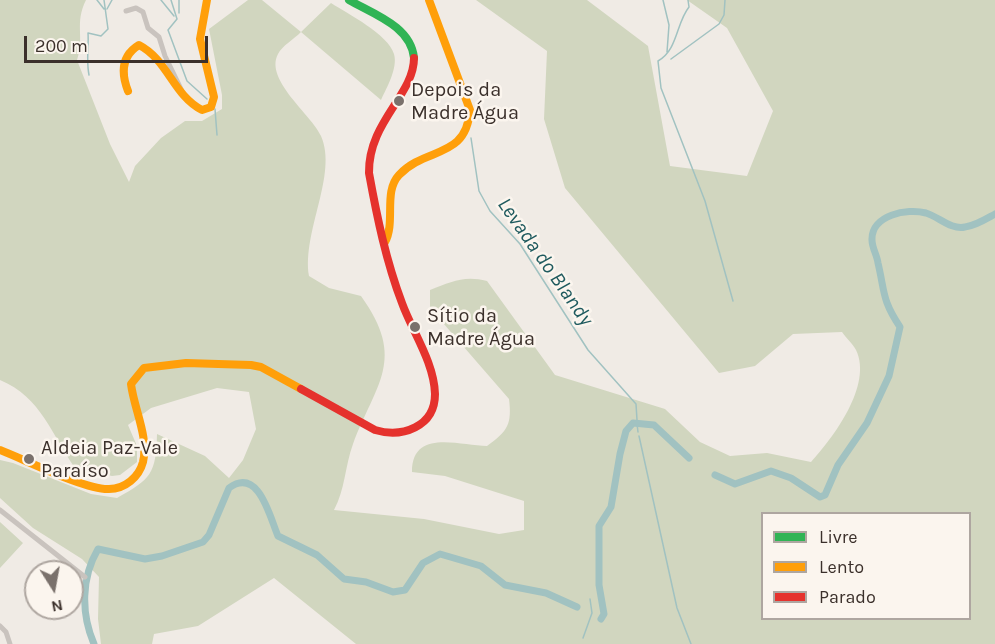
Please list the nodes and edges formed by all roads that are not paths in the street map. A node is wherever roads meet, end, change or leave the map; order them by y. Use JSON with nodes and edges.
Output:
{"nodes":[{"id":1,"x":207,"y":0,"type":"edge"},
{"id":2,"x":349,"y":0,"type":"edge"},
{"id":3,"x":429,"y":0,"type":"edge"},
{"id":4,"x":126,"y":11,"type":"dead end"},
{"id":5,"x":128,"y":91,"type":"dead end"},
{"id":6,"x":183,"y":93,"type":"junction"},
{"id":7,"x":385,"y":242,"type":"junction"},
{"id":8,"x":0,"y":450,"type":"edge"},
{"id":9,"x":0,"y":510,"type":"edge"},
{"id":10,"x":86,"y":576,"type":"dead end"},
{"id":11,"x":0,"y":626,"type":"edge"},
{"id":12,"x":10,"y":644,"type":"edge"}],
"edges":[{"from":1,"to":6,"type":"main road"},
{"from":2,"to":7,"type":"main road"},
{"from":3,"to":7,"type":"main road"},
{"from":4,"to":6,"type":"street"},
{"from":5,"to":6,"type":"main road"},
{"from":7,"to":8,"type":"main road"},
{"from":9,"to":10,"type":"street"},
{"from":11,"to":12,"type":"street"}]}
